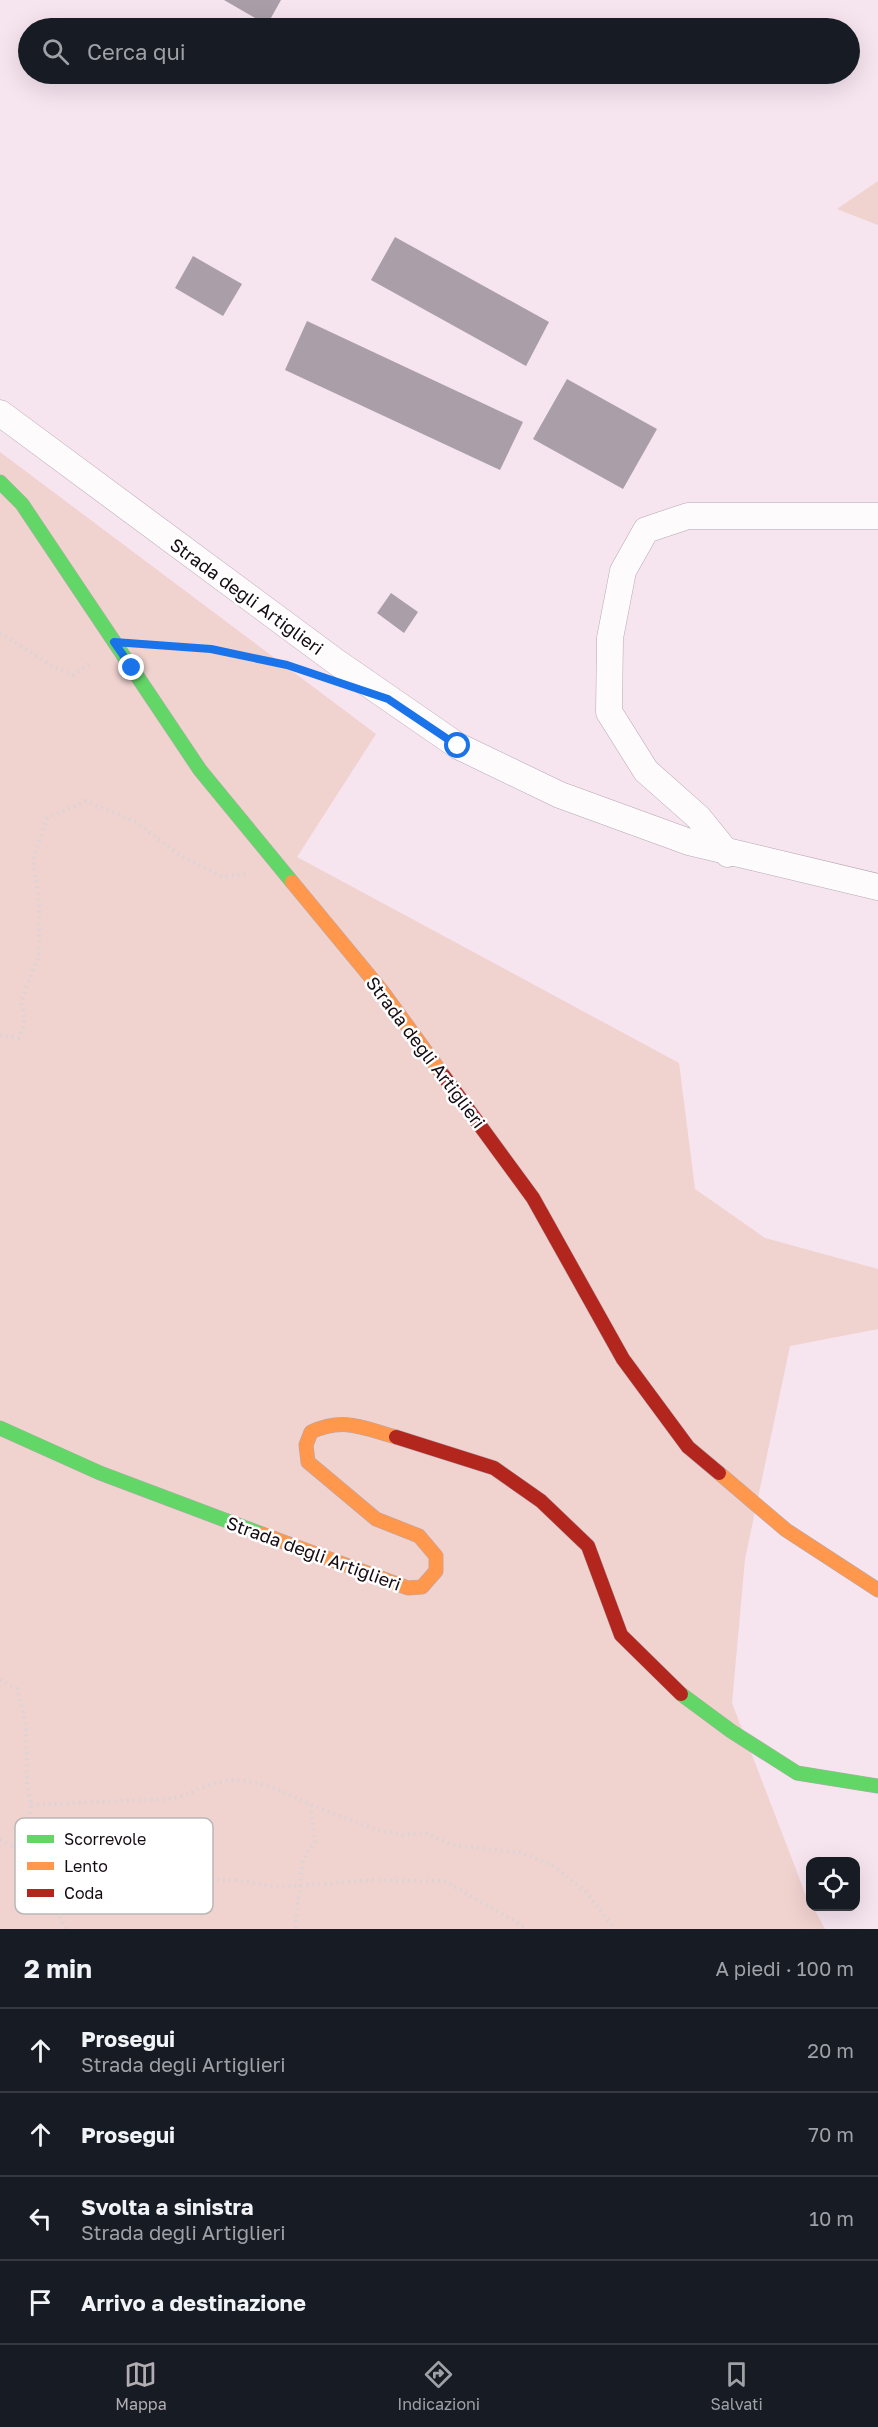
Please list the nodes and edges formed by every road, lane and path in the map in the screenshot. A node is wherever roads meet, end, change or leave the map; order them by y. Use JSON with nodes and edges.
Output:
{"nodes":[{"id":1,"x":0,"y":413,"type":"edge"},
{"id":2,"x":0,"y":482,"type":"edge"},
{"id":3,"x":878,"y":516,"type":"edge"},
{"id":4,"x":0,"y":633,"type":"edge"},
{"id":5,"x":114,"y":642,"type":"junction"},
{"id":6,"x":298,"y":669,"type":"dead end"},
{"id":7,"x":728,"y":854,"type":"junction"},
{"id":8,"x":282,"y":869,"type":"junction"},
{"id":9,"x":878,"y":887,"type":"edge"},
{"id":10,"x":0,"y":1035,"type":"edge"},
{"id":11,"x":0,"y":1428,"type":"edge"},
{"id":12,"x":878,"y":1590,"type":"edge"},
{"id":13,"x":0,"y":1680,"type":"edge"},
{"id":14,"x":878,"y":1786,"type":"edge"},
{"id":15,"x":32,"y":1805,"type":"junction"},
{"id":16,"x":311,"y":1806,"type":"junction"},
{"id":17,"x":30,"y":1818,"type":"edge"},
{"id":18,"x":0,"y":1840,"type":"edge"},
{"id":19,"x":15,"y":1847,"type":"edge"},
{"id":20,"x":213,"y":1880,"type":"edge"},
{"id":21,"x":301,"y":1885,"type":"junction"},
{"id":22,"x":58,"y":1914,"type":"edge"},
{"id":23,"x":66,"y":1929,"type":"edge"},
{"id":24,"x":295,"y":1929,"type":"edge"},
{"id":25,"x":528,"y":1929,"type":"edge"},
{"id":26,"x":615,"y":1929,"type":"edge"}],
"edges":[{"from":1,"to":7,"type":"street","name":"Strada degli Artiglieri"},
{"from":2,"to":5,"type":"street","name":"Strada degli Artiglieri"},
{"from":3,"to":7,"type":"street"},
{"from":4,"to":5,"type":"path"},
{"from":5,"to":6,"type":"path"},
{"from":5,"to":8,"type":"street","name":"Strada degli Artiglieri"},
{"from":7,"to":9,"type":"street","name":"Strada degli Artiglieri"},
{"from":8,"to":10,"type":"path"},
{"from":8,"to":12,"type":"street","name":"Strada degli Artiglieri"},
{"from":11,"to":14,"type":"street","name":"Strada degli Artiglieri"},
{"from":13,"to":15,"type":"path"},
{"from":15,"to":16,"type":"path"},
{"from":15,"to":17,"type":"path"},
{"from":16,"to":21,"type":"path"},
{"from":16,"to":26,"type":"path"},
{"from":18,"to":19,"type":"path"},
{"from":20,"to":21,"type":"path"},
{"from":21,"to":24,"type":"path"},
{"from":21,"to":25,"type":"path"},
{"from":22,"to":23,"type":"path"}]}
